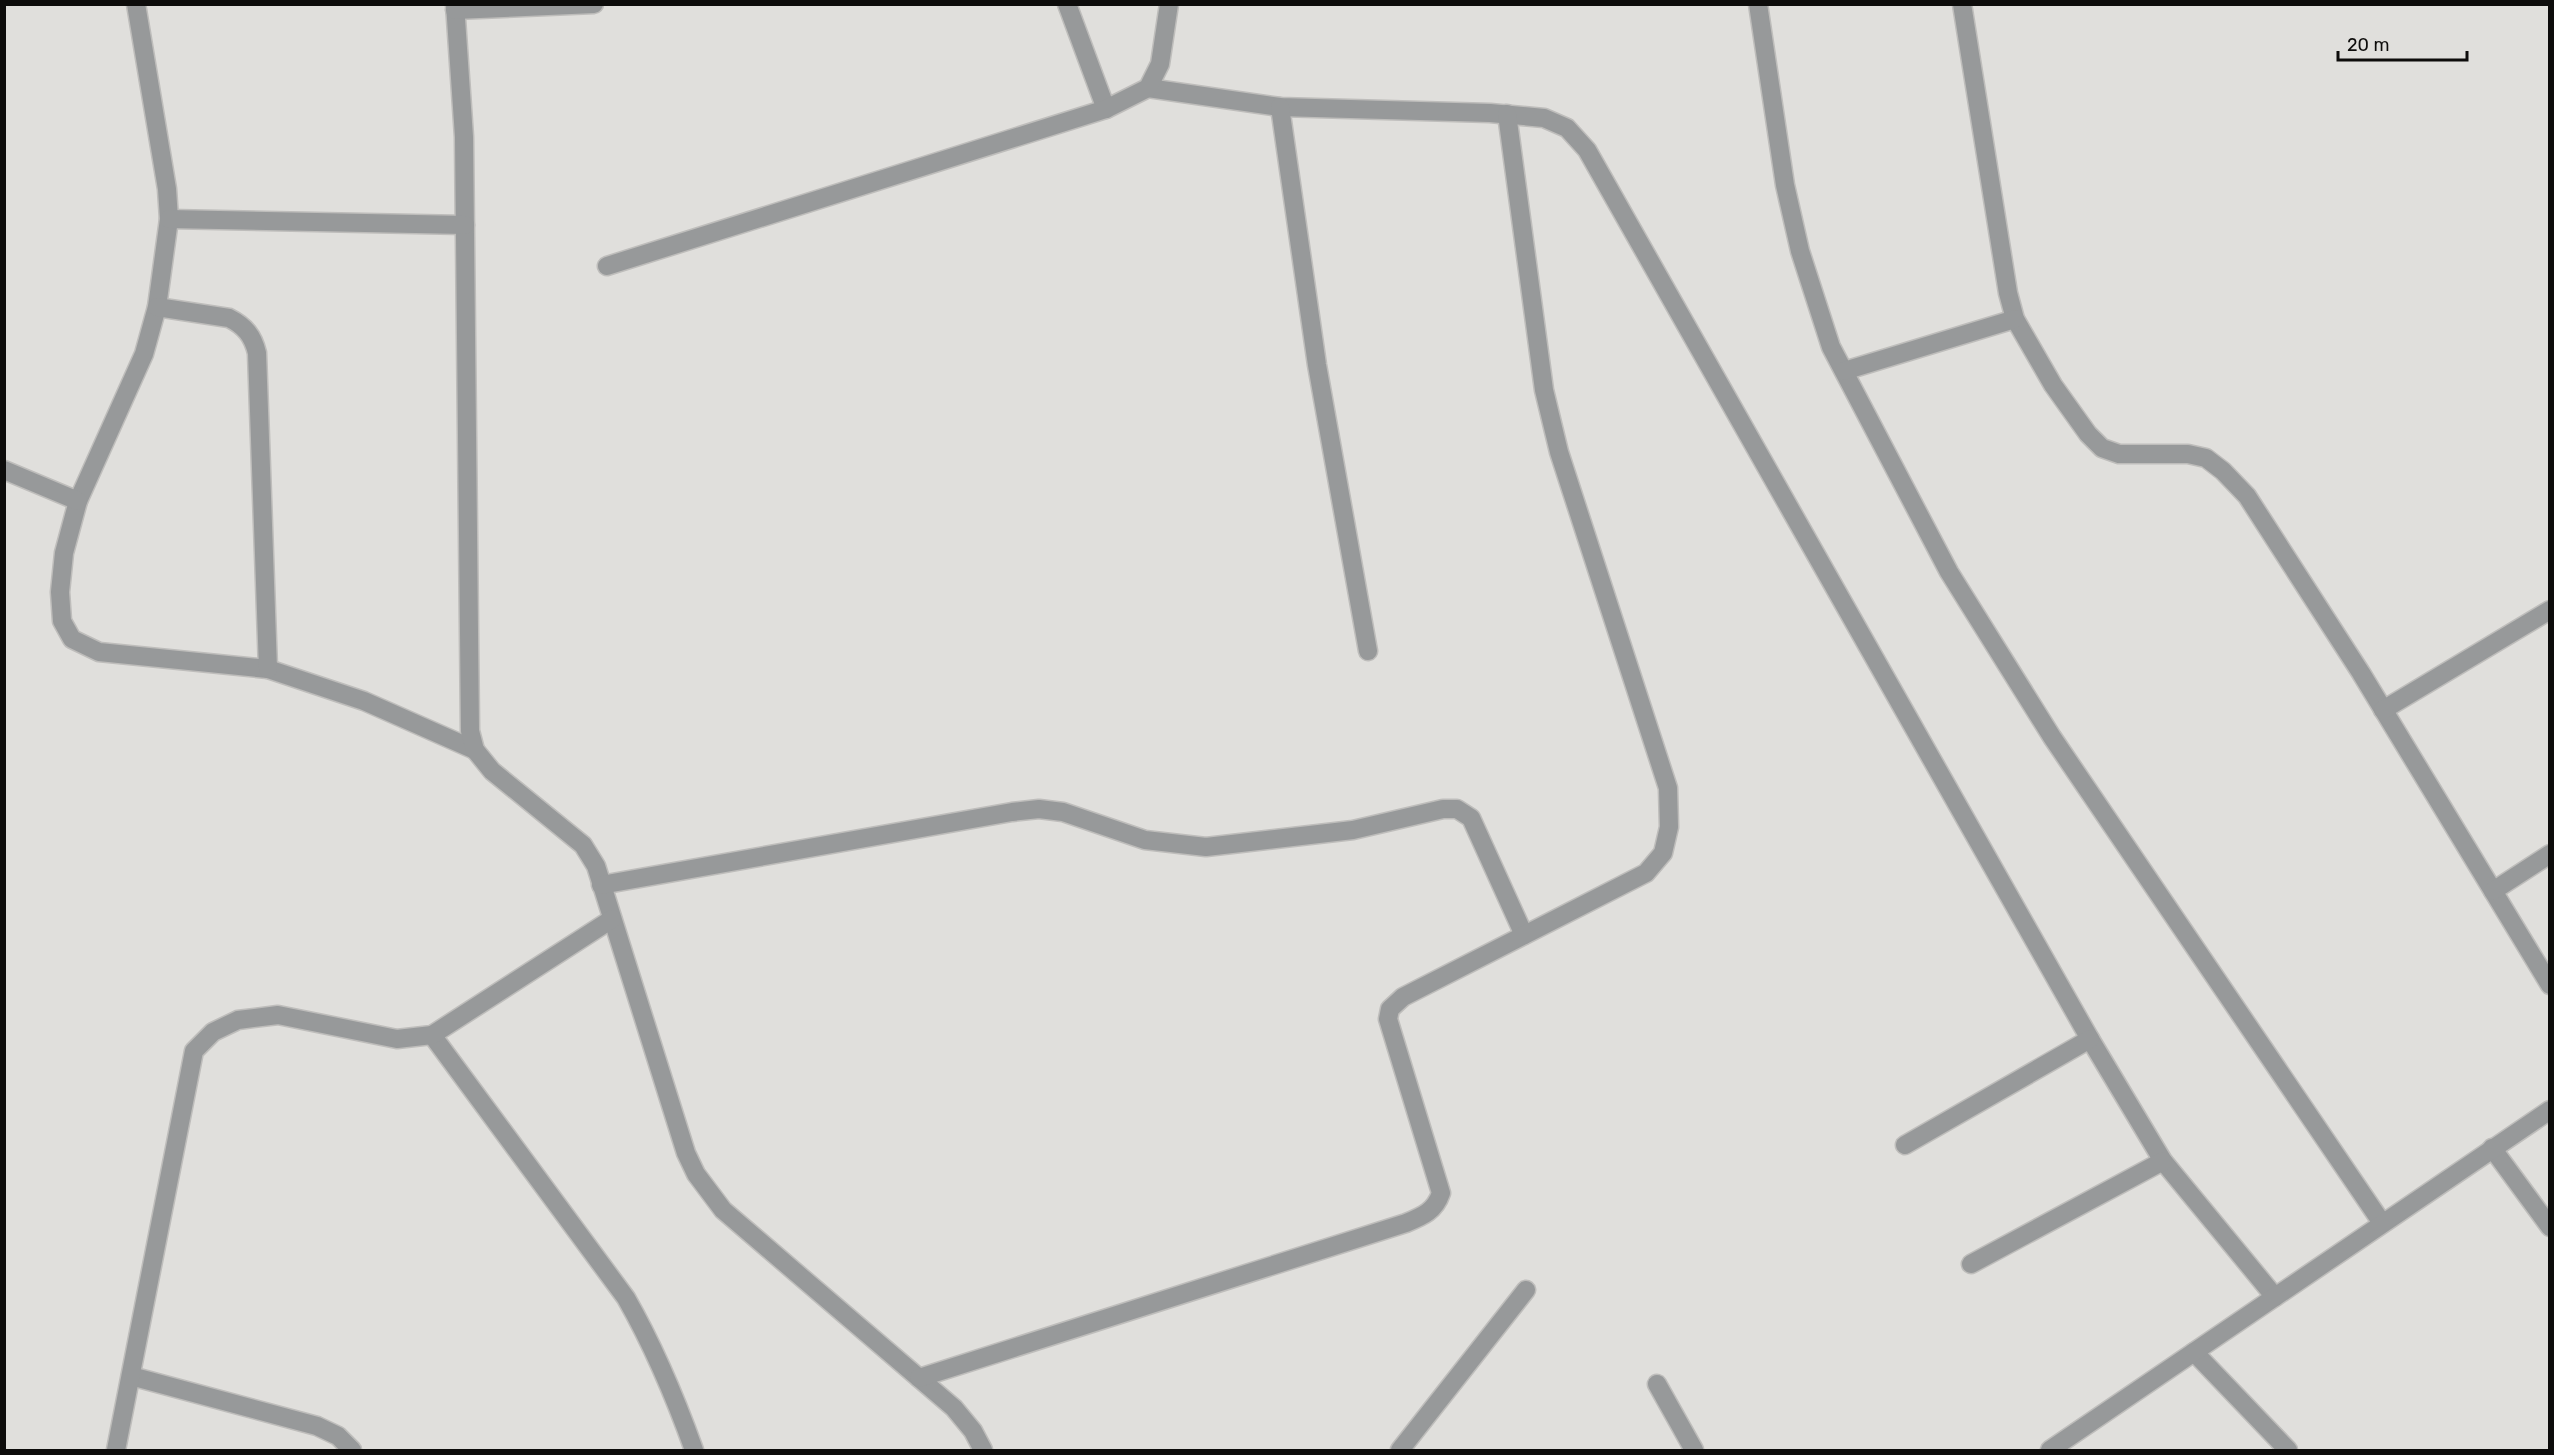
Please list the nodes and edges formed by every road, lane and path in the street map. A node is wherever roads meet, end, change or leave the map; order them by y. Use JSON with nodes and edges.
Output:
{"nodes":[{"id":1,"x":136,"y":4,"type":"edge"},
{"id":2,"x":594,"y":4,"type":"edge"},
{"id":3,"x":1067,"y":4,"type":"edge"},
{"id":4,"x":1169,"y":4,"type":"edge"},
{"id":5,"x":1758,"y":4,"type":"edge"},
{"id":6,"x":1962,"y":4,"type":"edge"},
{"id":7,"x":455,"y":7,"type":"edge"},
{"id":8,"x":1148,"y":88,"type":"junction"},
{"id":9,"x":1280,"y":107,"type":"junction"},
{"id":10,"x":1106,"y":109,"type":"junction"},
{"id":11,"x":1507,"y":114,"type":"junction"},
{"id":12,"x":169,"y":219,"type":"junction"},
{"id":13,"x":465,"y":225,"type":"junction"},
{"id":14,"x":607,"y":266,"type":"dead end"},
{"id":15,"x":158,"y":307,"type":"junction"},
{"id":16,"x":2015,"y":319,"type":"junction"},
{"id":17,"x":1844,"y":371,"type":"junction"},
{"id":18,"x":4,"y":470,"type":"edge"},
{"id":19,"x":78,"y":501,"type":"junction"},
{"id":20,"x":2550,"y":610,"type":"edge"},
{"id":21,"x":1368,"y":651,"type":"dead end"},
{"id":22,"x":268,"y":669,"type":"junction"},
{"id":23,"x":2383,"y":710,"type":"junction"},
{"id":24,"x":475,"y":750,"type":"junction"},
{"id":25,"x":2550,"y":854,"type":"edge"},
{"id":26,"x":602,"y":885,"type":"junction"},
{"id":27,"x":2493,"y":891,"type":"junction"},
{"id":28,"x":612,"y":919,"type":"junction"},
{"id":29,"x":1524,"y":935,"type":"junction"},
{"id":30,"x":2550,"y":985,"type":"edge"},
{"id":31,"x":432,"y":1035,"type":"junction"},
{"id":32,"x":2090,"y":1039,"type":"junction"},
{"id":33,"x":2550,"y":1110,"type":"edge"},
{"id":34,"x":1905,"y":1145,"type":"dead end"},
{"id":35,"x":2492,"y":1148,"type":"junction"},
{"id":36,"x":2163,"y":1161,"type":"junction"},
{"id":37,"x":2382,"y":1223,"type":"junction"},
{"id":38,"x":2550,"y":1227,"type":"edge"},
{"id":39,"x":1971,"y":1264,"type":"dead end"},
{"id":40,"x":1526,"y":1290,"type":"dead end"},
{"id":41,"x":2275,"y":1297,"type":"junction"},
{"id":42,"x":2193,"y":1352,"type":"junction"},
{"id":43,"x":131,"y":1376,"type":"junction"},
{"id":44,"x":919,"y":1378,"type":"junction"},
{"id":45,"x":1658,"y":1384,"type":"dead end"},
{"id":46,"x":116,"y":1450,"type":"edge"},
{"id":47,"x":352,"y":1450,"type":"edge"},
{"id":48,"x":694,"y":1450,"type":"edge"},
{"id":49,"x":983,"y":1450,"type":"edge"},
{"id":50,"x":1400,"y":1450,"type":"edge"},
{"id":51,"x":1694,"y":1450,"type":"edge"},
{"id":52,"x":2050,"y":1450,"type":"edge"},
{"id":53,"x":2288,"y":1450,"type":"edge"}],
"edges":[{"from":1,"to":12,"type":"street"},
{"from":2,"to":7,"type":"street"},
{"from":3,"to":10,"type":"street"},
{"from":4,"to":8,"type":"street"},
{"from":5,"to":17,"type":"street"},
{"from":6,"to":16,"type":"street"},
{"from":7,"to":13,"type":"street"},
{"from":8,"to":9,"type":"street"},
{"from":8,"to":10,"type":"street"},
{"from":9,"to":11,"type":"street"},
{"from":9,"to":21,"type":"street"},
{"from":10,"to":14,"type":"street"},
{"from":11,"to":29,"type":"street"},
{"from":11,"to":32,"type":"street"},
{"from":12,"to":13,"type":"street"},
{"from":12,"to":15,"type":"street"},
{"from":13,"to":24,"type":"street"},
{"from":15,"to":19,"type":"street"},
{"from":15,"to":22,"type":"street"},
{"from":16,"to":17,"type":"street"},
{"from":16,"to":23,"type":"street"},
{"from":17,"to":37,"type":"street"},
{"from":18,"to":19,"type":"street"},
{"from":19,"to":22,"type":"street"},
{"from":20,"to":23,"type":"street"},
{"from":22,"to":24,"type":"street"},
{"from":23,"to":27,"type":"street"},
{"from":24,"to":26,"type":"street"},
{"from":25,"to":27,"type":"street"},
{"from":26,"to":28,"type":"street"},
{"from":26,"to":29,"type":"street"},
{"from":27,"to":30,"type":"street"},
{"from":28,"to":31,"type":"street"},
{"from":28,"to":44,"type":"street"},
{"from":29,"to":44,"type":"street"},
{"from":31,"to":43,"type":"street"},
{"from":31,"to":48,"type":"street"},
{"from":32,"to":34,"type":"street"},
{"from":32,"to":36,"type":"street"},
{"from":33,"to":35,"type":"street"},
{"from":35,"to":37,"type":"street"},
{"from":35,"to":38,"type":"street"},
{"from":36,"to":39,"type":"street"},
{"from":36,"to":41,"type":"street"},
{"from":37,"to":41,"type":"street"},
{"from":40,"to":50,"type":"street"},
{"from":41,"to":42,"type":"street"},
{"from":42,"to":52,"type":"street"},
{"from":42,"to":53,"type":"street"},
{"from":43,"to":46,"type":"street"},
{"from":43,"to":47,"type":"street"},
{"from":44,"to":49,"type":"street"},
{"from":45,"to":51,"type":"street"}]}
